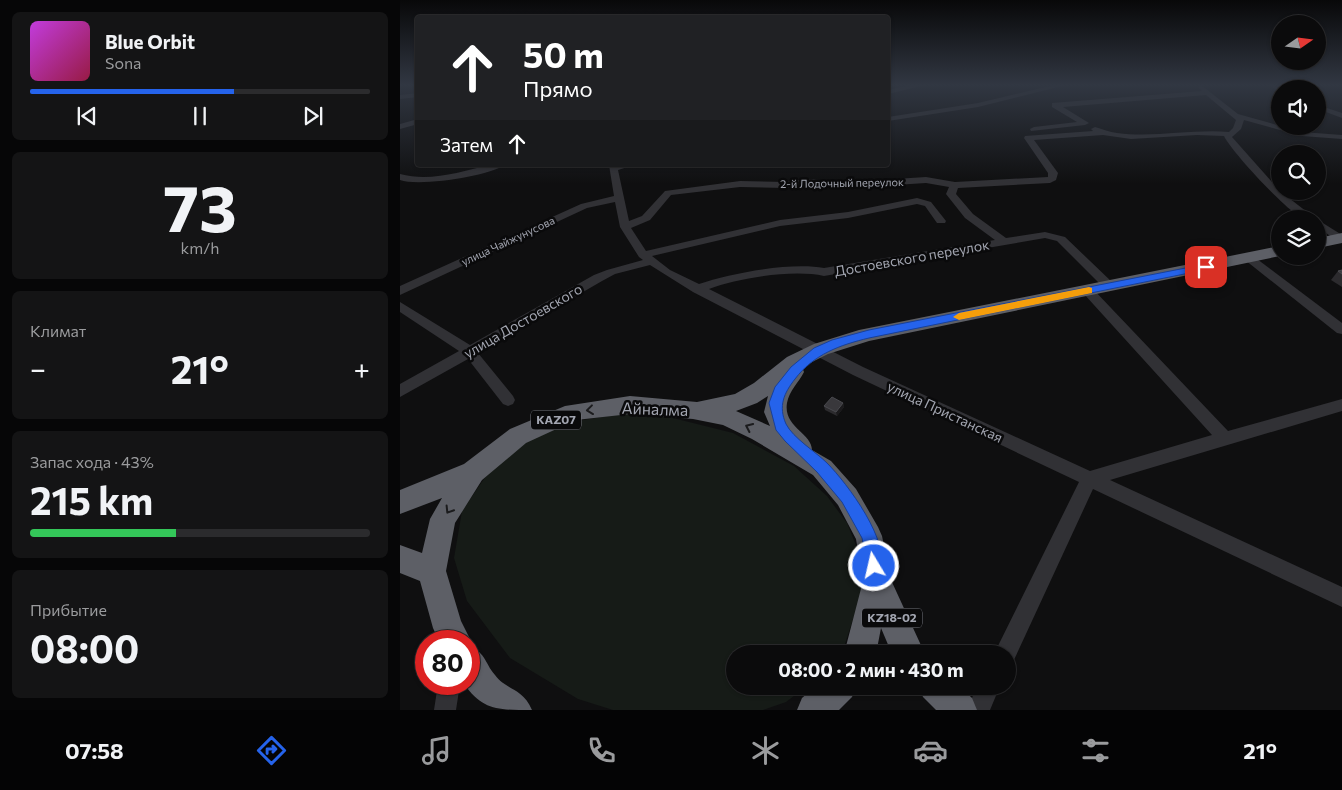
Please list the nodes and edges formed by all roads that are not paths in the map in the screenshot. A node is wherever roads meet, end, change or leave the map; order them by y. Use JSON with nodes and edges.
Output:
{"nodes":[{"id":1,"x":1075,"y":117,"type":"edge"},
{"id":2,"x":1238,"y":117,"type":"edge"},
{"id":3,"x":1242,"y":117,"type":"edge"},
{"id":4,"x":415,"y":122,"type":"edge"},
{"id":5,"x":1085,"y":123,"type":"junction"},
{"id":6,"x":400,"y":127,"type":"edge"},
{"id":7,"x":1103,"y":133,"type":"junction"},
{"id":8,"x":1228,"y":134,"type":"junction"},
{"id":9,"x":1342,"y":137,"type":"edge"},
{"id":10,"x":1028,"y":138,"type":"junction"},
{"id":11,"x":491,"y":167,"type":"edge"},
{"id":12,"x":614,"y":167,"type":"edge"},
{"id":13,"x":401,"y":179,"type":"edge"},
{"id":14,"x":955,"y":185,"type":"junction"},
{"id":15,"x":620,"y":198,"type":"junction"},
{"id":16,"x":1300,"y":210,"type":"edge"},
{"id":17,"x":941,"y":221,"type":"dead end"},
{"id":18,"x":625,"y":226,"type":"junction"},
{"id":19,"x":1326,"y":229,"type":"edge"},
{"id":20,"x":1341,"y":239,"type":"edge"},
{"id":21,"x":1004,"y":242,"type":"junction"},
{"id":22,"x":1326,"y":242,"type":"edge"},
{"id":23,"x":1271,"y":253,"type":"edge"},
{"id":24,"x":647,"y":258,"type":"junction"},
{"id":25,"x":1249,"y":258,"type":"junction"},
{"id":26,"x":1109,"y":286,"type":"junction"},
{"id":27,"x":697,"y":289,"type":"junction"},
{"id":28,"x":400,"y":291,"type":"edge"},
{"id":29,"x":1088,"y":291,"type":"junction"},
{"id":30,"x":400,"y":306,"type":"edge"},
{"id":31,"x":1342,"y":330,"type":"edge"},
{"id":32,"x":469,"y":350,"type":"junction"},
{"id":33,"x":818,"y":351,"type":"junction"},
{"id":34,"x":400,"y":391,"type":"edge"},
{"id":35,"x":508,"y":400,"type":"dead end"},
{"id":36,"x":1342,"y":405,"type":"edge"},
{"id":37,"x":693,"y":410,"type":"junction"},
{"id":38,"x":1226,"y":438,"type":"junction"},
{"id":39,"x":822,"y":468,"type":"junction"},
{"id":40,"x":473,"y":472,"type":"junction"},
{"id":41,"x":1089,"y":479,"type":"junction"},
{"id":42,"x":400,"y":502,"type":"edge"},
{"id":43,"x":400,"y":559,"type":"edge"},
{"id":44,"x":432,"y":571,"type":"junction"},
{"id":45,"x":877,"y":581,"type":"junction"},
{"id":46,"x":1342,"y":597,"type":"edge"},
{"id":47,"x":449,"y":630,"type":"edge"},
{"id":48,"x":862,"y":645,"type":"edge"},
{"id":49,"x":904,"y":645,"type":"edge"},
{"id":50,"x":1009,"y":645,"type":"edge"},
{"id":51,"x":480,"y":681,"type":"edge"},
{"id":52,"x":447,"y":695,"type":"edge"},
{"id":53,"x":831,"y":695,"type":"edge"},
{"id":54,"x":944,"y":695,"type":"edge"},
{"id":55,"x":985,"y":695,"type":"edge"},
{"id":56,"x":445,"y":710,"type":"edge"},
{"id":57,"x":515,"y":710,"type":"edge"},
{"id":58,"x":814,"y":710,"type":"edge"},
{"id":59,"x":960,"y":710,"type":"edge"},
{"id":60,"x":978,"y":710,"type":"edge"}],
"edges":[{"from":1,"to":5,"type":"street"},
{"from":2,"to":8,"type":"street"},
{"from":3,"to":9,"type":"street"},
{"from":4,"to":6,"type":"street"},
{"from":5,"to":7,"type":"street"},
{"from":5,"to":10,"type":"street"},
{"from":7,"to":8,"type":"street"},
{"from":7,"to":10,"type":"street"},
{"from":8,"to":16,"type":"street"},
{"from":10,"to":14,"type":"street","name":"2-й Лодочный переулок"},
{"from":11,"to":13,"type":"street"},
{"from":12,"to":15,"type":"street","name":"улица Пристанская"},
{"from":14,"to":18,"type":"street","name":"2-й Лодочный переулок"},
{"from":14,"to":21,"type":"street"},
{"from":15,"to":18,"type":"street","name":"улица Пристанская"},
{"from":15,"to":28,"type":"street","name":"улица Чайжунусова"},
{"from":17,"to":24,"type":"street"},
{"from":18,"to":24,"type":"street","name":"улица Пристанская"},
{"from":19,"to":20,"type":"street"},
{"from":20,"to":22,"type":"highway"},
{"from":21,"to":26,"type":"street","name":"Достоевского переулок"},
{"from":21,"to":27,"type":"street","name":"Достоевского переулок"},
{"from":23,"to":25,"type":"highway","number":"KAZ07"},
{"from":24,"to":27,"type":"street","name":"улица Пристанская"},
{"from":24,"to":32,"type":"street","name":"улица Достоевского"},
{"from":25,"to":26,"type":"highway","number":"KAZ07"},
{"from":25,"to":31,"type":"street"},
{"from":26,"to":29,"type":"highway","number":"KAZ07"},
{"from":27,"to":33,"type":"street","name":"улица Пристанская"},
{"from":29,"to":33,"type":"highway","number":"KAZ07"},
{"from":29,"to":38,"type":"street"},
{"from":30,"to":32,"type":"street"},
{"from":32,"to":34,"type":"street","name":"улица Достоевского"},
{"from":32,"to":35,"type":"street"},
{"from":33,"to":37,"type":"highway","number":"KAZ07"},
{"from":33,"to":39,"type":"highway","number":"KAZ07"},
{"from":33,"to":41,"type":"street","name":"улица Пристанская"},
{"from":36,"to":38,"type":"street"},
{"from":39,"to":37,"type":"highway","name":"Айналма","number":"KAZ07","one_way":true},
{"from":37,"to":40,"type":"highway","name":"Айналма","number":"KAZ07","one_way":true},
{"from":38,"to":41,"type":"street"},
{"from":39,"to":45,"type":"highway","name":"Айналма","number":"KAZ07"},
{"from":40,"to":42,"type":"highway","number":"KAZ07"},
{"from":40,"to":44,"type":"highway","name":"Айналма","number":"KAZ07","one_way":true},
{"from":41,"to":46,"type":"street","name":"улица Пристанская"},
{"from":41,"to":50,"type":"street"},
{"from":43,"to":44,"type":"highway"},
{"from":44,"to":47,"type":"highway","name":"Айналма","number":"KAZ07"},
{"from":45,"to":48,"type":"highway","name":"Айналма","number":"KAZ07"},
{"from":45,"to":49,"type":"highway","number":"KZ18-02"},
{"from":51,"to":57,"type":"highway"},
{"from":52,"to":56,"type":"street"},
{"from":53,"to":58,"type":"highway"},
{"from":54,"to":59,"type":"highway"},
{"from":55,"to":60,"type":"street"}]}
